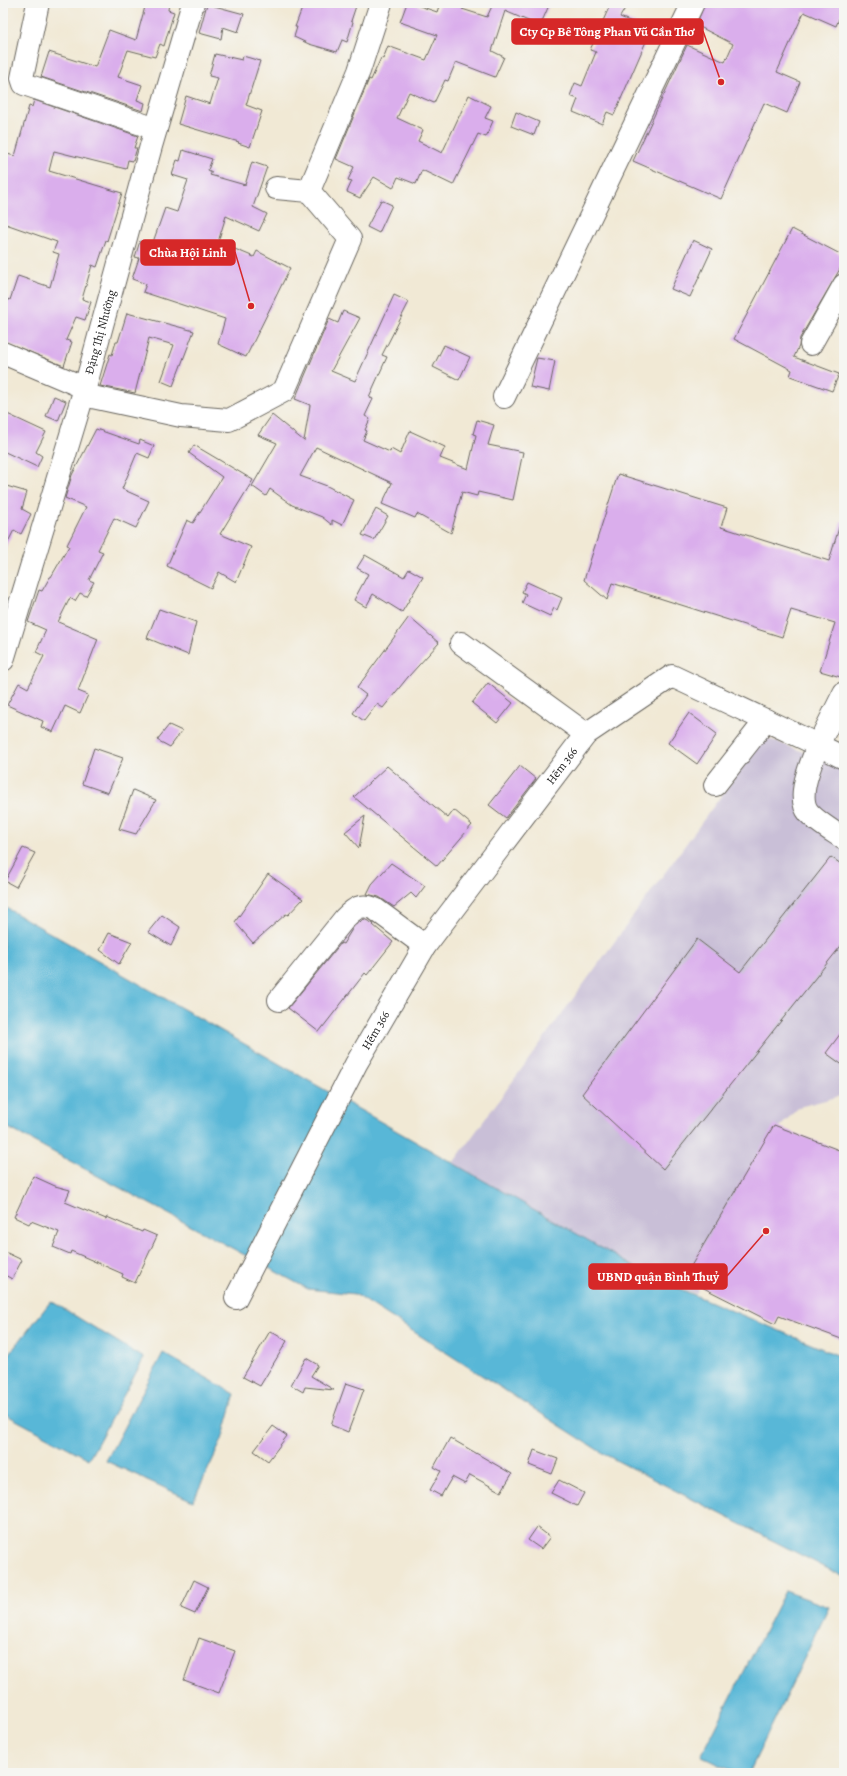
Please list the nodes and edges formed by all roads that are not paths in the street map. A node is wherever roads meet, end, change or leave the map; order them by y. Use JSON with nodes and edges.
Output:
{"nodes":[{"id":1,"x":38,"y":3,"type":"edge"},
{"id":2,"x":193,"y":3,"type":"edge"},
{"id":3,"x":381,"y":3,"type":"edge"},
{"id":4,"x":693,"y":3,"type":"edge"},
{"id":5,"x":156,"y":129,"type":"junction"},
{"id":6,"x":276,"y":188,"type":"dead end"},
{"id":7,"x":309,"y":191,"type":"junction"},
{"id":8,"x":844,"y":285,"type":"edge"},
{"id":9,"x":811,"y":344,"type":"dead end"},
{"id":10,"x":3,"y":353,"type":"edge"},
{"id":11,"x":84,"y":391,"type":"junction"},
{"id":12,"x":504,"y":396,"type":"dead end"},
{"id":13,"x":461,"y":643,"type":"dead end"},
{"id":14,"x":3,"y":660,"type":"edge"},
{"id":15,"x":844,"y":693,"type":"edge"},
{"id":16,"x":766,"y":720,"type":"junction"},
{"id":17,"x":586,"y":734,"type":"junction"},
{"id":18,"x":818,"y":744,"type":"junction"},
{"id":19,"x":844,"y":758,"type":"edge"},
{"id":20,"x":715,"y":785,"type":"dead end"},
{"id":21,"x":844,"y":839,"type":"edge"},
{"id":22,"x":425,"y":946,"type":"junction"},
{"id":23,"x":279,"y":1000,"type":"dead end"},
{"id":24,"x":236,"y":1298,"type":"dead end"}],
"edges":[{"from":1,"to":5,"type":"street"},
{"from":2,"to":5,"type":"street","name":"Đặng Thị Nhường"},
{"from":3,"to":7,"type":"street"},
{"from":4,"to":12,"type":"street"},
{"from":5,"to":11,"type":"street","name":"Đặng Thị Nhường"},
{"from":6,"to":7,"type":"street"},
{"from":7,"to":11,"type":"street"},
{"from":8,"to":9,"type":"street"},
{"from":10,"to":11,"type":"street"},
{"from":11,"to":14,"type":"street","name":"Đặng Thị Nhường"},
{"from":13,"to":17,"type":"street"},
{"from":15,"to":18,"type":"street"},
{"from":16,"to":17,"type":"street","name":"Hẽm 366"},
{"from":16,"to":18,"type":"street","name":"Hẽm 366"},
{"from":16,"to":20,"type":"street"},
{"from":17,"to":22,"type":"street","name":"Hẽm 366"},
{"from":18,"to":19,"type":"street","name":"Hẽm 366"},
{"from":18,"to":21,"type":"street"},
{"from":22,"to":23,"type":"street"},
{"from":22,"to":24,"type":"street","name":"Hẽm 366"}]}
